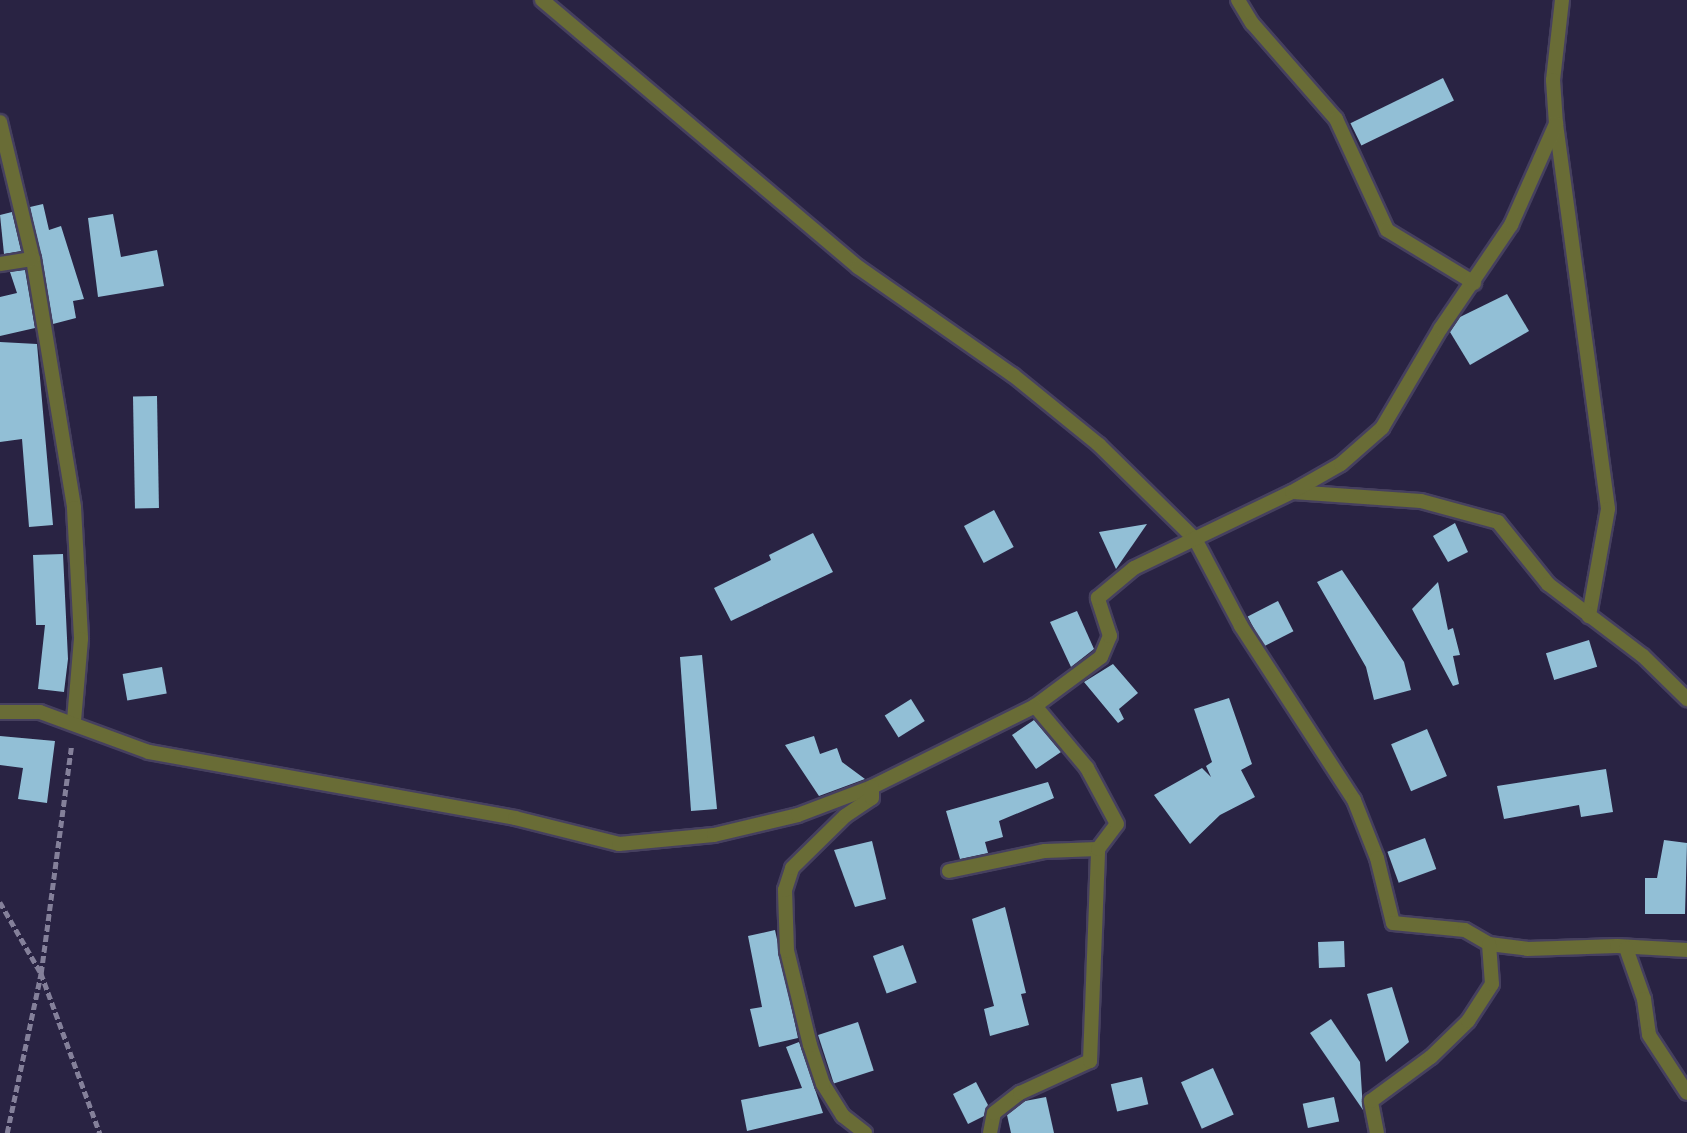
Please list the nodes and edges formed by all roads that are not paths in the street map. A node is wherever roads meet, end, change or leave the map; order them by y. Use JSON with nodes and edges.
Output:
{"nodes":[{"id":1,"x":542,"y":0,"type":"edge"},
{"id":2,"x":1238,"y":0,"type":"edge"},
{"id":3,"x":1562,"y":0,"type":"edge"},
{"id":4,"x":0,"y":122,"type":"edge"},
{"id":5,"x":1556,"y":124,"type":"junction"},
{"id":6,"x":33,"y":259,"type":"junction"},
{"id":7,"x":0,"y":264,"type":"edge"},
{"id":8,"x":1474,"y":283,"type":"junction"},
{"id":9,"x":1292,"y":492,"type":"junction"},
{"id":10,"x":1195,"y":539,"type":"junction"},
{"id":11,"x":1589,"y":616,"type":"junction"},
{"id":12,"x":1687,"y":699,"type":"edge"},
{"id":13,"x":1035,"y":706,"type":"junction"},
{"id":14,"x":0,"y":712,"type":"edge"},
{"id":15,"x":74,"y":722,"type":"junction"},
{"id":16,"x":872,"y":787,"type":"junction"},
{"id":17,"x":1098,"y":849,"type":"junction"},
{"id":18,"x":949,"y":871,"type":"dead end"},
{"id":19,"x":1489,"y":944,"type":"junction"},
{"id":20,"x":1626,"y":948,"type":"junction"},
{"id":21,"x":1687,"y":950,"type":"edge"},
{"id":22,"x":1687,"y":1093,"type":"edge"},
{"id":23,"x":865,"y":1133,"type":"edge"},
{"id":24,"x":990,"y":1133,"type":"edge"},
{"id":25,"x":1377,"y":1133,"type":"edge"}],
"edges":[{"from":1,"to":10,"type":"street"},
{"from":2,"to":8,"type":"street"},
{"from":3,"to":5,"type":"street"},
{"from":4,"to":6,"type":"street"},
{"from":5,"to":8,"type":"street"},
{"from":5,"to":11,"type":"street"},
{"from":6,"to":7,"type":"street"},
{"from":6,"to":15,"type":"street"},
{"from":8,"to":9,"type":"street"},
{"from":9,"to":10,"type":"street"},
{"from":9,"to":11,"type":"street"},
{"from":10,"to":13,"type":"street"},
{"from":10,"to":19,"type":"street"},
{"from":11,"to":12,"type":"street"},
{"from":13,"to":16,"type":"street"},
{"from":13,"to":17,"type":"street"},
{"from":14,"to":15,"type":"street"},
{"from":15,"to":16,"type":"street"},
{"from":16,"to":23,"type":"street"},
{"from":17,"to":18,"type":"street"},
{"from":17,"to":24,"type":"street"},
{"from":19,"to":20,"type":"street"},
{"from":19,"to":25,"type":"street"},
{"from":20,"to":21,"type":"street"},
{"from":20,"to":22,"type":"street"}]}
